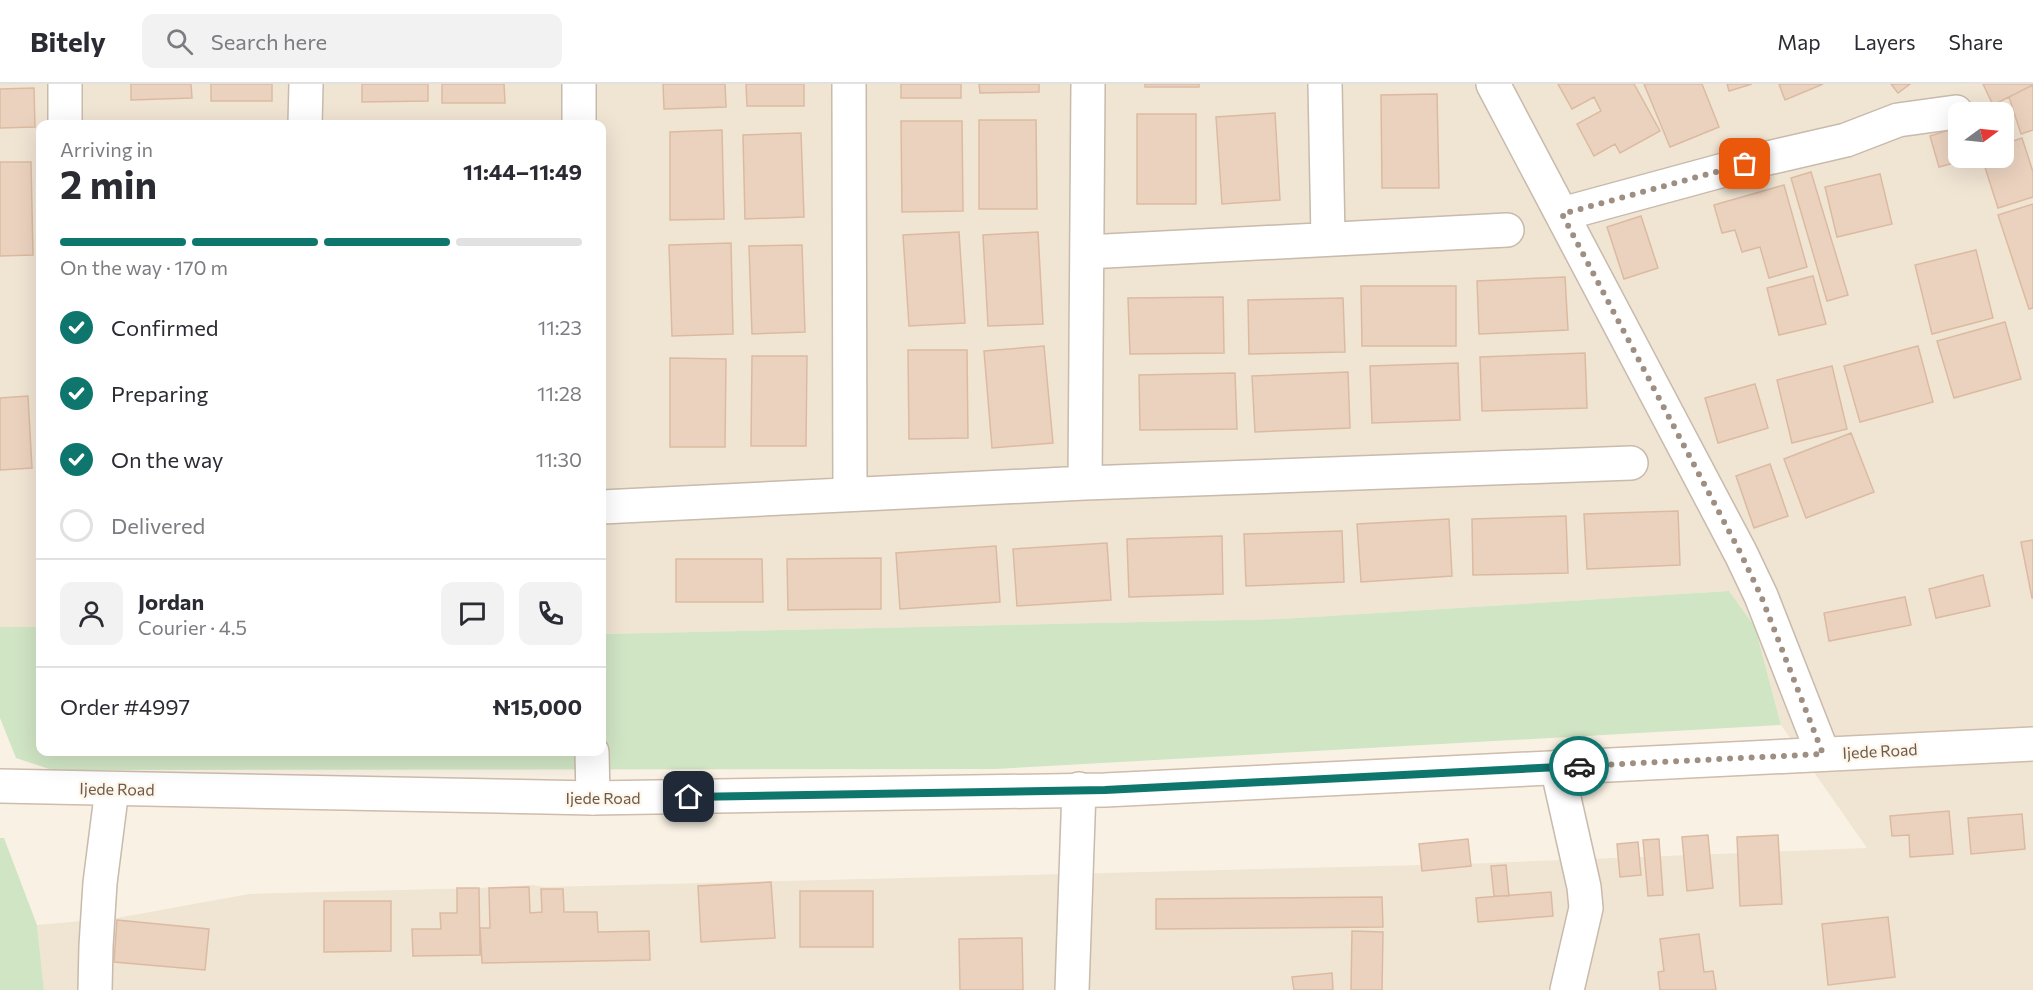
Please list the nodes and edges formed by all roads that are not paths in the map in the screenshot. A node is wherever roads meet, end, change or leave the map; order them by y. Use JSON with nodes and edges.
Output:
{"nodes":[{"id":1,"x":65,"y":84,"type":"edge"},
{"id":2,"x":306,"y":84,"type":"edge"},
{"id":3,"x":579,"y":84,"type":"edge"},
{"id":4,"x":849,"y":84,"type":"edge"},
{"id":5,"x":1088,"y":84,"type":"edge"},
{"id":6,"x":1325,"y":84,"type":"edge"},
{"id":7,"x":1492,"y":84,"type":"edge"},
{"id":8,"x":1948,"y":113,"type":"edge"},
{"id":9,"x":65,"y":120,"type":"edge"},
{"id":10,"x":305,"y":120,"type":"edge"},
{"id":11,"x":579,"y":120,"type":"edge"},
{"id":12,"x":1562,"y":214,"type":"junction"},
{"id":13,"x":1506,"y":230,"type":"dead end"},
{"id":14,"x":1328,"y":238,"type":"junction"},
{"id":15,"x":1087,"y":252,"type":"junction"},
{"id":16,"x":1631,"y":463,"type":"dead end"},
{"id":17,"x":1085,"y":483,"type":"junction"},
{"id":18,"x":850,"y":494,"type":"junction"},
{"id":19,"x":606,"y":507,"type":"edge"},
{"id":20,"x":2033,"y":744,"type":"edge"},
{"id":21,"x":1823,"y":754,"type":"junction"},
{"id":22,"x":592,"y":756,"type":"edge"},
{"id":23,"x":1557,"y":767,"type":"junction"},
{"id":24,"x":0,"y":786,"type":"edge"},
{"id":25,"x":112,"y":789,"type":"junction"},
{"id":26,"x":1079,"y":789,"type":"junction"},
{"id":27,"x":593,"y":798,"type":"junction"},
{"id":28,"x":95,"y":990,"type":"edge"},
{"id":29,"x":1072,"y":990,"type":"edge"},
{"id":30,"x":1567,"y":990,"type":"edge"}],
"edges":[{"from":1,"to":9,"type":"street"},
{"from":2,"to":10,"type":"street"},
{"from":3,"to":11,"type":"street"},
{"from":4,"to":18,"type":"street"},
{"from":5,"to":15,"type":"street"},
{"from":6,"to":14,"type":"street"},
{"from":7,"to":12,"type":"street"},
{"from":8,"to":12,"type":"street"},
{"from":12,"to":21,"type":"street"},
{"from":13,"to":14,"type":"street"},
{"from":14,"to":15,"type":"street"},
{"from":15,"to":17,"type":"street"},
{"from":16,"to":17,"type":"street"},
{"from":17,"to":18,"type":"street"},
{"from":18,"to":19,"type":"street"},
{"from":20,"to":21,"type":"street","name":"Ijede Road"},
{"from":21,"to":23,"type":"street","name":"Ijede Road"},
{"from":22,"to":27,"type":"street"},
{"from":23,"to":26,"type":"street","name":"Ijede Road"},
{"from":23,"to":30,"type":"street"},
{"from":24,"to":25,"type":"street","name":"Ijede Road"},
{"from":25,"to":27,"type":"street","name":"Ijede Road"},
{"from":25,"to":28,"type":"street"},
{"from":26,"to":27,"type":"street","name":"Ijede Road"},
{"from":26,"to":29,"type":"street"}]}
